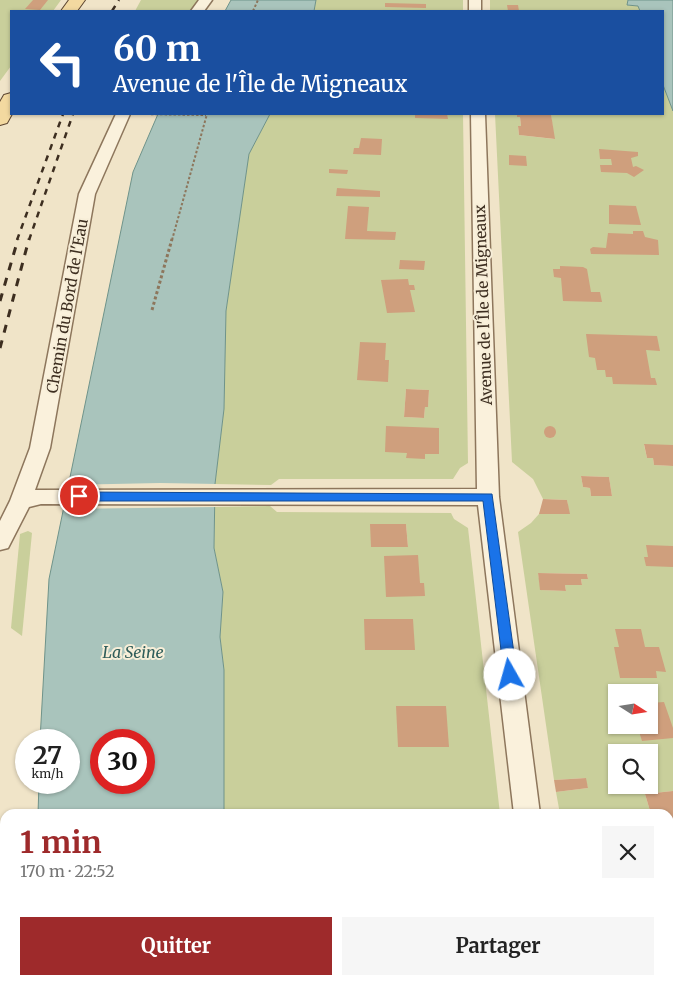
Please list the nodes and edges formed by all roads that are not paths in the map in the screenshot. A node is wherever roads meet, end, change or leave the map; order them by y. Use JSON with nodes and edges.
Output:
{"nodes":[{"id":1,"x":206,"y":0,"type":"edge"},
{"id":2,"x":198,"y":10,"type":"edge"},
{"id":3,"x":10,"y":85,"type":"edge"},
{"id":4,"x":0,"y":98,"type":"edge"},
{"id":5,"x":10,"y":101,"type":"edge"},
{"id":6,"x":122,"y":115,"type":"edge"},
{"id":7,"x":478,"y":115,"type":"edge"},
{"id":8,"x":0,"y":119,"type":"edge"},
{"id":9,"x":488,"y":497,"type":"junction"},
{"id":10,"x":31,"y":499,"type":"junction"},
{"id":11,"x":0,"y":542,"type":"edge"},
{"id":12,"x":526,"y":809,"type":"edge"}],
"edges":[{"from":1,"to":2,"type":"street"},
{"from":3,"to":4,"type":"main road"},
{"from":5,"to":8,"type":"main road"},
{"from":6,"to":10,"type":"street","name":"Chemin du Bord de l'Eau"},
{"from":7,"to":9,"type":"street","name":"Avenue de l'Île de Migneaux"},
{"from":9,"to":10,"type":"street"},
{"from":9,"to":12,"type":"street","name":"Avenue de l'Île de Migneaux"},
{"from":10,"to":11,"type":"street","name":"Chemin du Bord de l'Eau"}]}
